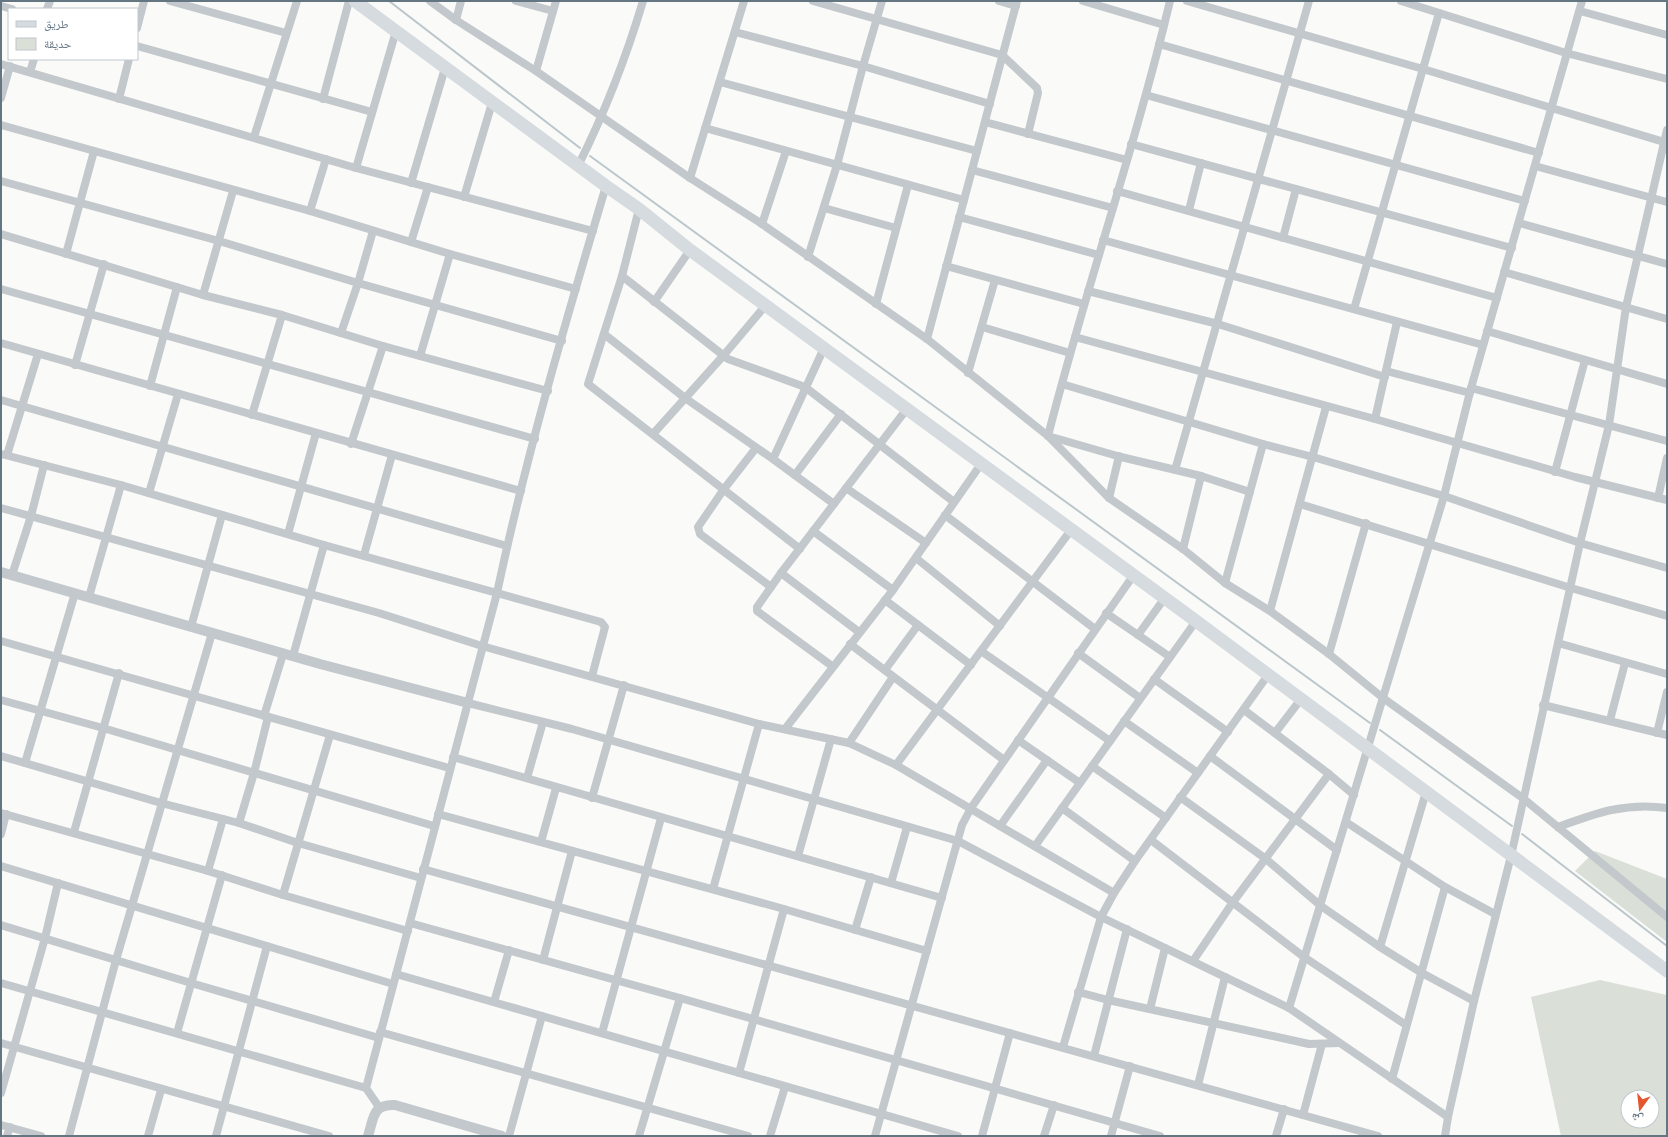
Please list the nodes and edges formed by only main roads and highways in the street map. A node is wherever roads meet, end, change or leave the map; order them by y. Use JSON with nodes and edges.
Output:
{"nodes":[{"id":1,"x":355,"y":1,"type":"edge"},
{"id":2,"x":1667,"y":971,"type":"edge"}],
"edges":[{"from":1,"to":2,"type":"main road"}]}
